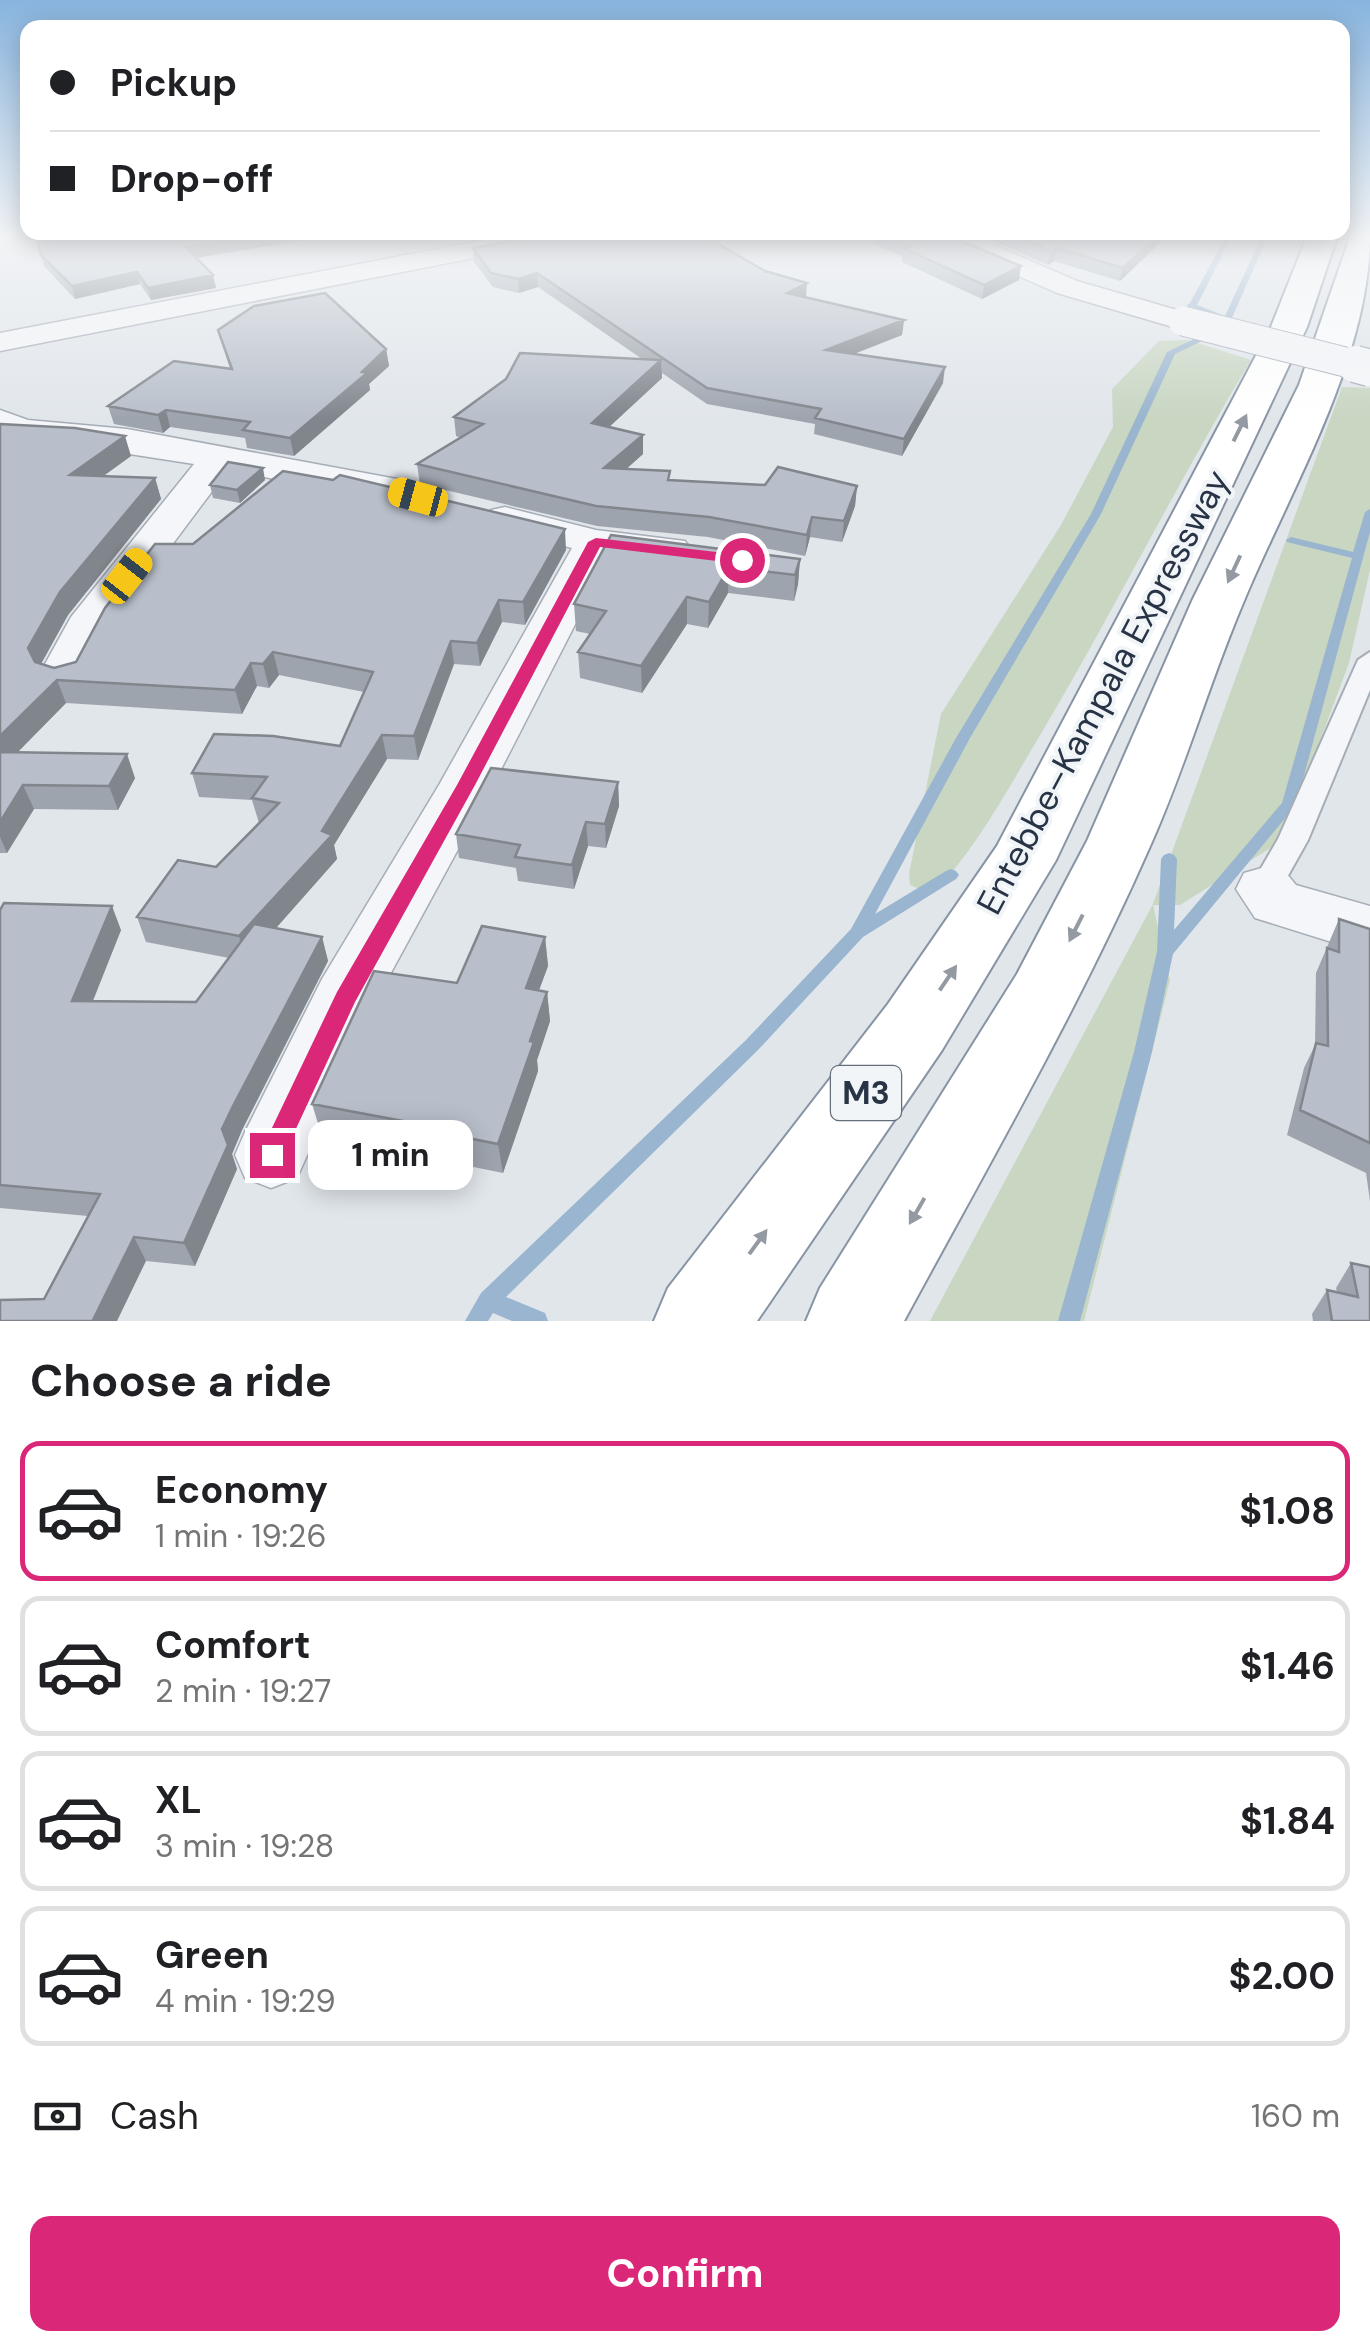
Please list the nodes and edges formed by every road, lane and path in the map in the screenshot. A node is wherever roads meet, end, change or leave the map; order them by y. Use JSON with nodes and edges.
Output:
{"nodes":[{"id":1,"x":238,"y":296,"type":"edge"},
{"id":2,"x":1096,"y":296,"type":"edge"},
{"id":3,"x":1300,"y":296,"type":"edge"},
{"id":4,"x":1350,"y":296,"type":"edge"},
{"id":5,"x":0,"y":342,"type":"edge"},
{"id":6,"x":1370,"y":368,"type":"edge"},
{"id":7,"x":6,"y":436,"type":"edge"},
{"id":8,"x":220,"y":456,"type":"junction"},
{"id":9,"x":596,"y":542,"type":"junction"},
{"id":10,"x":708,"y":554,"type":"edge"},
{"id":11,"x":1370,"y":660,"type":"edge"},
{"id":12,"x":64,"y":673,"type":"edge"},
{"id":13,"x":1265,"y":889,"type":"joint"},
{"id":14,"x":1370,"y":930,"type":"edge"},
{"id":15,"x":272,"y":1155,"type":"dead end"},
{"id":16,"x":700,"y":1321,"type":"edge"},
{"id":17,"x":853,"y":1321,"type":"edge"}],
"edges":[{"from":1,"to":5,"type":"street"},
{"from":2,"to":6,"type":"street","bridge":true},
{"from":16,"to":3,"type":"highway","name":"Entebbe–Kampala Expressway","number":"M3","one_way":true},
{"from":4,"to":17,"type":"highway","name":"Entebbe–Kampala Expressway","one_way":true},
{"from":7,"to":8,"type":"street"},
{"from":8,"to":9,"type":"street"},
{"from":8,"to":12,"type":"street"},
{"from":9,"to":10,"type":"street"},
{"from":9,"to":15,"type":"street"},
{"from":11,"to":13,"type":"lane"},
{"from":13,"to":14,"type":"street"}]}
